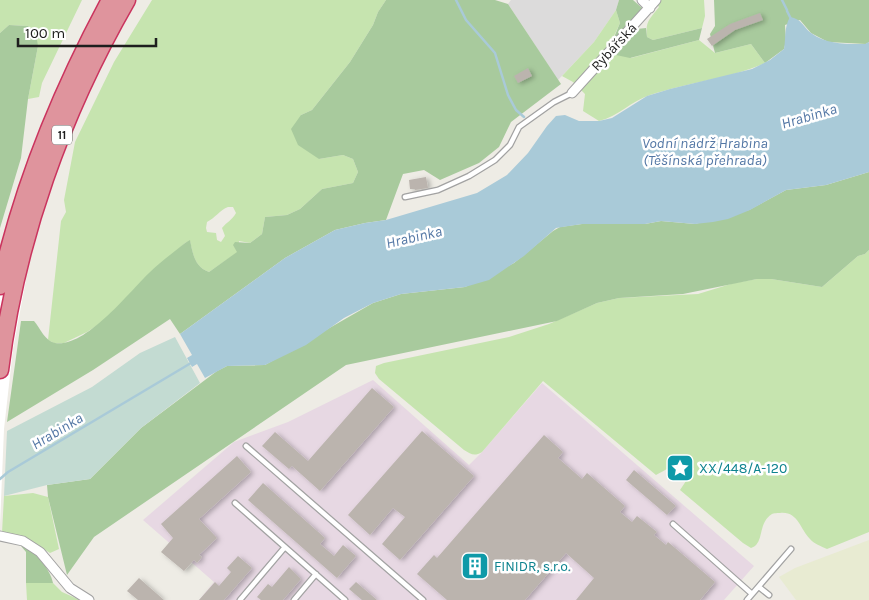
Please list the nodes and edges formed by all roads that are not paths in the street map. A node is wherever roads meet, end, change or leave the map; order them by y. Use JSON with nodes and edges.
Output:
{"nodes":[{"id":1,"x":110,"y":0,"type":"edge"},
{"id":2,"x":127,"y":0,"type":"edge"},
{"id":3,"x":642,"y":0,"type":"edge"},
{"id":4,"x":653,"y":4,"type":"edge"},
{"id":5,"x":572,"y":93,"type":"joint"},
{"id":6,"x":405,"y":198,"type":"dead end"},
{"id":7,"x":7,"y":279,"type":"edge"},
{"id":8,"x":0,"y":370,"type":"edge"},
{"id":9,"x":246,"y":446,"type":"dead end"},
{"id":10,"x":234,"y":503,"type":"dead end"},
{"id":11,"x":673,"y":524,"type":"dead end"},
{"id":12,"x":0,"y":536,"type":"edge"},
{"id":13,"x":285,"y":547,"type":"junction"},
{"id":14,"x":792,"y":549,"type":"dead end"},
{"id":15,"x":316,"y":574,"type":"junction"},
{"id":16,"x":759,"y":586,"type":"junction"},
{"id":17,"x":752,"y":594,"type":"junction"},
{"id":18,"x":769,"y":595,"type":"dead end"},
{"id":19,"x":89,"y":600,"type":"edge"},
{"id":20,"x":240,"y":600,"type":"edge"},
{"id":21,"x":294,"y":600,"type":"edge"},
{"id":22,"x":345,"y":600,"type":"edge"},
{"id":23,"x":422,"y":600,"type":"edge"},
{"id":24,"x":747,"y":600,"type":"edge"}],
"edges":[{"from":1,"to":7,"type":"highway","number":"11"},
{"from":2,"to":7,"type":"highway","number":"11"},
{"from":3,"to":4,"type":"street"},
{"from":4,"to":5,"type":"street","name":"Rybářská"},
{"from":5,"to":6,"type":"lane"},
{"from":7,"to":8,"type":"highway","number":"11"},
{"from":9,"to":23,"type":"lane"},
{"from":10,"to":13,"type":"lane"},
{"from":11,"to":17,"type":"lane"},
{"from":12,"to":19,"type":"street"},
{"from":13,"to":15,"type":"lane"},
{"from":13,"to":20,"type":"lane"},
{"from":14,"to":16,"type":"lane"},
{"from":15,"to":21,"type":"lane"},
{"from":15,"to":22,"type":"lane"},
{"from":16,"to":17,"type":"lane"},
{"from":16,"to":18,"type":"lane"},
{"from":17,"to":24,"type":"lane"}]}
